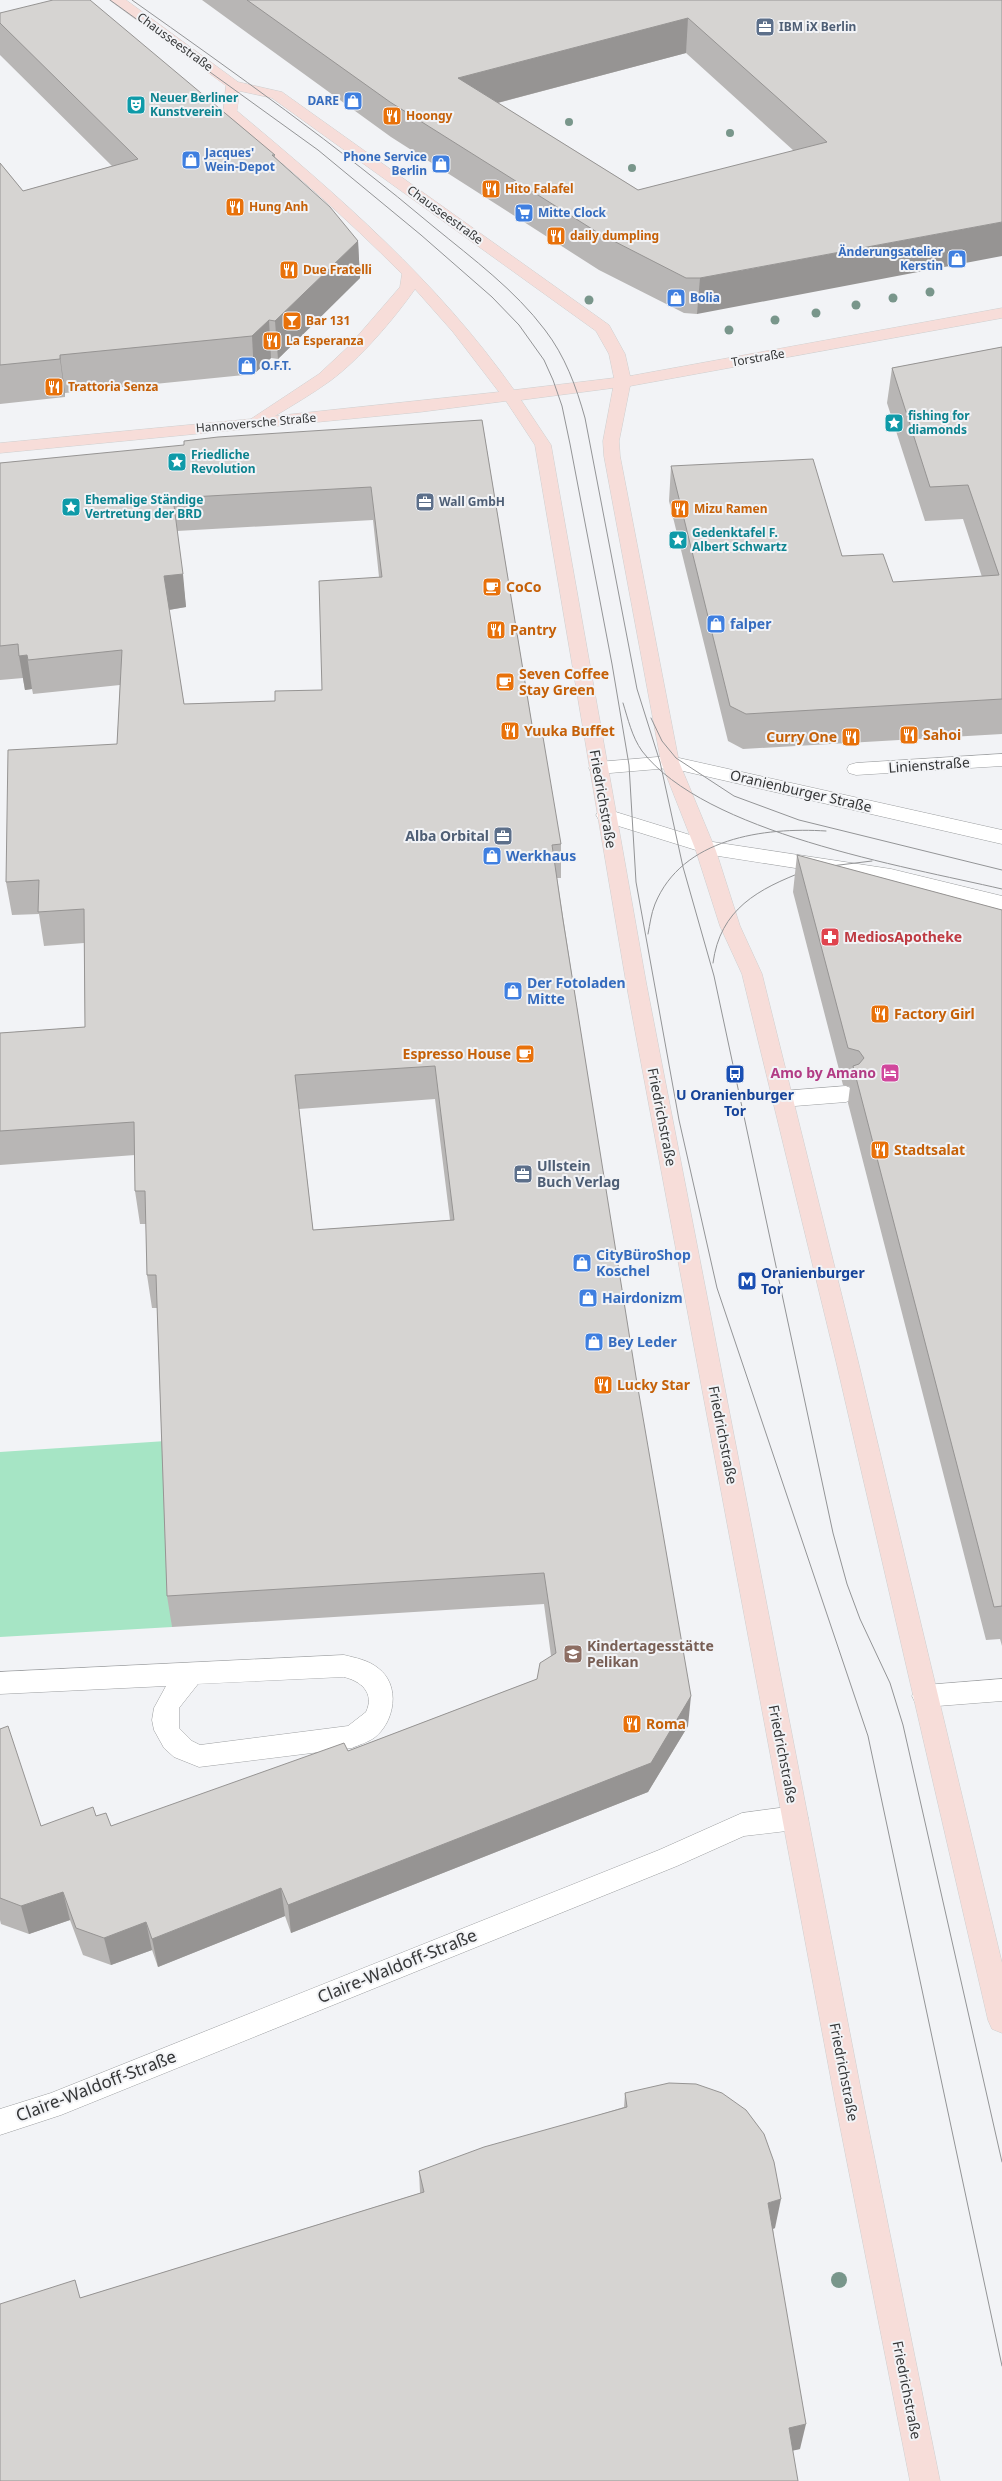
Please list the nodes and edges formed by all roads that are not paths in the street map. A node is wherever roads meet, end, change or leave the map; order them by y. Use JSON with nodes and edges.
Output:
{"nodes":[{"id":1,"x":117,"y":0,"type":"edge"},
{"id":2,"x":233,"y":85,"type":"junction"},
{"id":3,"x":409,"y":275,"type":"junction"},
{"id":4,"x":1002,"y":313,"type":"edge"},
{"id":5,"x":623,"y":382,"type":"junction"},
{"id":6,"x":512,"y":396,"type":"junction"},
{"id":7,"x":255,"y":423,"type":"junction"},
{"id":8,"x":0,"y":448,"type":"edge"},
{"id":9,"x":1002,"y":760,"type":"edge"},
{"id":10,"x":670,"y":762,"type":"junction"},
{"id":11,"x":598,"y":768,"type":"junction"},
{"id":12,"x":856,"y":769,"type":"dead end"},
{"id":13,"x":606,"y":815,"type":"junction"},
{"id":14,"x":1002,"y":837,"type":"edge"},
{"id":15,"x":704,"y":846,"type":"junction"},
{"id":16,"x":1002,"y":903,"type":"edge"},
{"id":17,"x":846,"y":1094,"type":"dead end"},
{"id":18,"x":782,"y":1099,"type":"junction"},
{"id":19,"x":192,"y":1674,"type":"junction"},
{"id":20,"x":0,"y":1683,"type":"edge"},
{"id":21,"x":1002,"y":1690,"type":"edge"},
{"id":22,"x":925,"y":1696,"type":"junction"},
{"id":23,"x":795,"y":1818,"type":"junction"},
{"id":24,"x":1002,"y":2020,"type":"edge"},
{"id":25,"x":0,"y":2122,"type":"edge"},
{"id":26,"x":925,"y":2481,"type":"edge"}],
"edges":[{"from":1,"to":2,"type":"main road","name":"Chausseestraße"},
{"from":2,"to":3,"type":"main road"},
{"from":2,"to":5,"type":"main road","name":"Chausseestraße"},
{"from":3,"to":6,"type":"main road"},
{"from":3,"to":7,"type":"main road"},
{"from":4,"to":5,"type":"main road","name":"Torstraße"},
{"from":5,"to":6,"type":"main road","name":"Torstraße"},
{"from":5,"to":10,"type":"main road"},
{"from":6,"to":7,"type":"main road","name":"Hannoversche Straße"},
{"from":6,"to":11,"type":"main road","name":"Friedrichstraße"},
{"from":7,"to":8,"type":"main road","name":"Hannoversche Straße"},
{"from":9,"to":12,"type":"street","name":"Linienstraße"},
{"from":10,"to":11,"type":"street","name":"Oranienburger Straße"},
{"from":10,"to":14,"type":"street","name":"Oranienburger Straße"},
{"from":10,"to":15,"type":"main road"},
{"from":11,"to":13,"type":"main road","name":"Friedrichstraße"},
{"from":13,"to":15,"type":"street"},
{"from":13,"to":23,"type":"main road","name":"Friedrichstraße"},
{"from":15,"to":16,"type":"street"},
{"from":15,"to":18,"type":"main road"},
{"from":17,"to":18,"type":"street"},
{"from":18,"to":22,"type":"main road"},
{"from":19,"to":19,"type":"street"},
{"from":19,"to":20,"type":"street"},
{"from":21,"to":22,"type":"street"},
{"from":22,"to":24,"type":"main road"},
{"from":23,"to":25,"type":"street","name":"Claire-Waldoff-Straße"},
{"from":23,"to":26,"type":"main road","name":"Friedrichstraße"}]}
